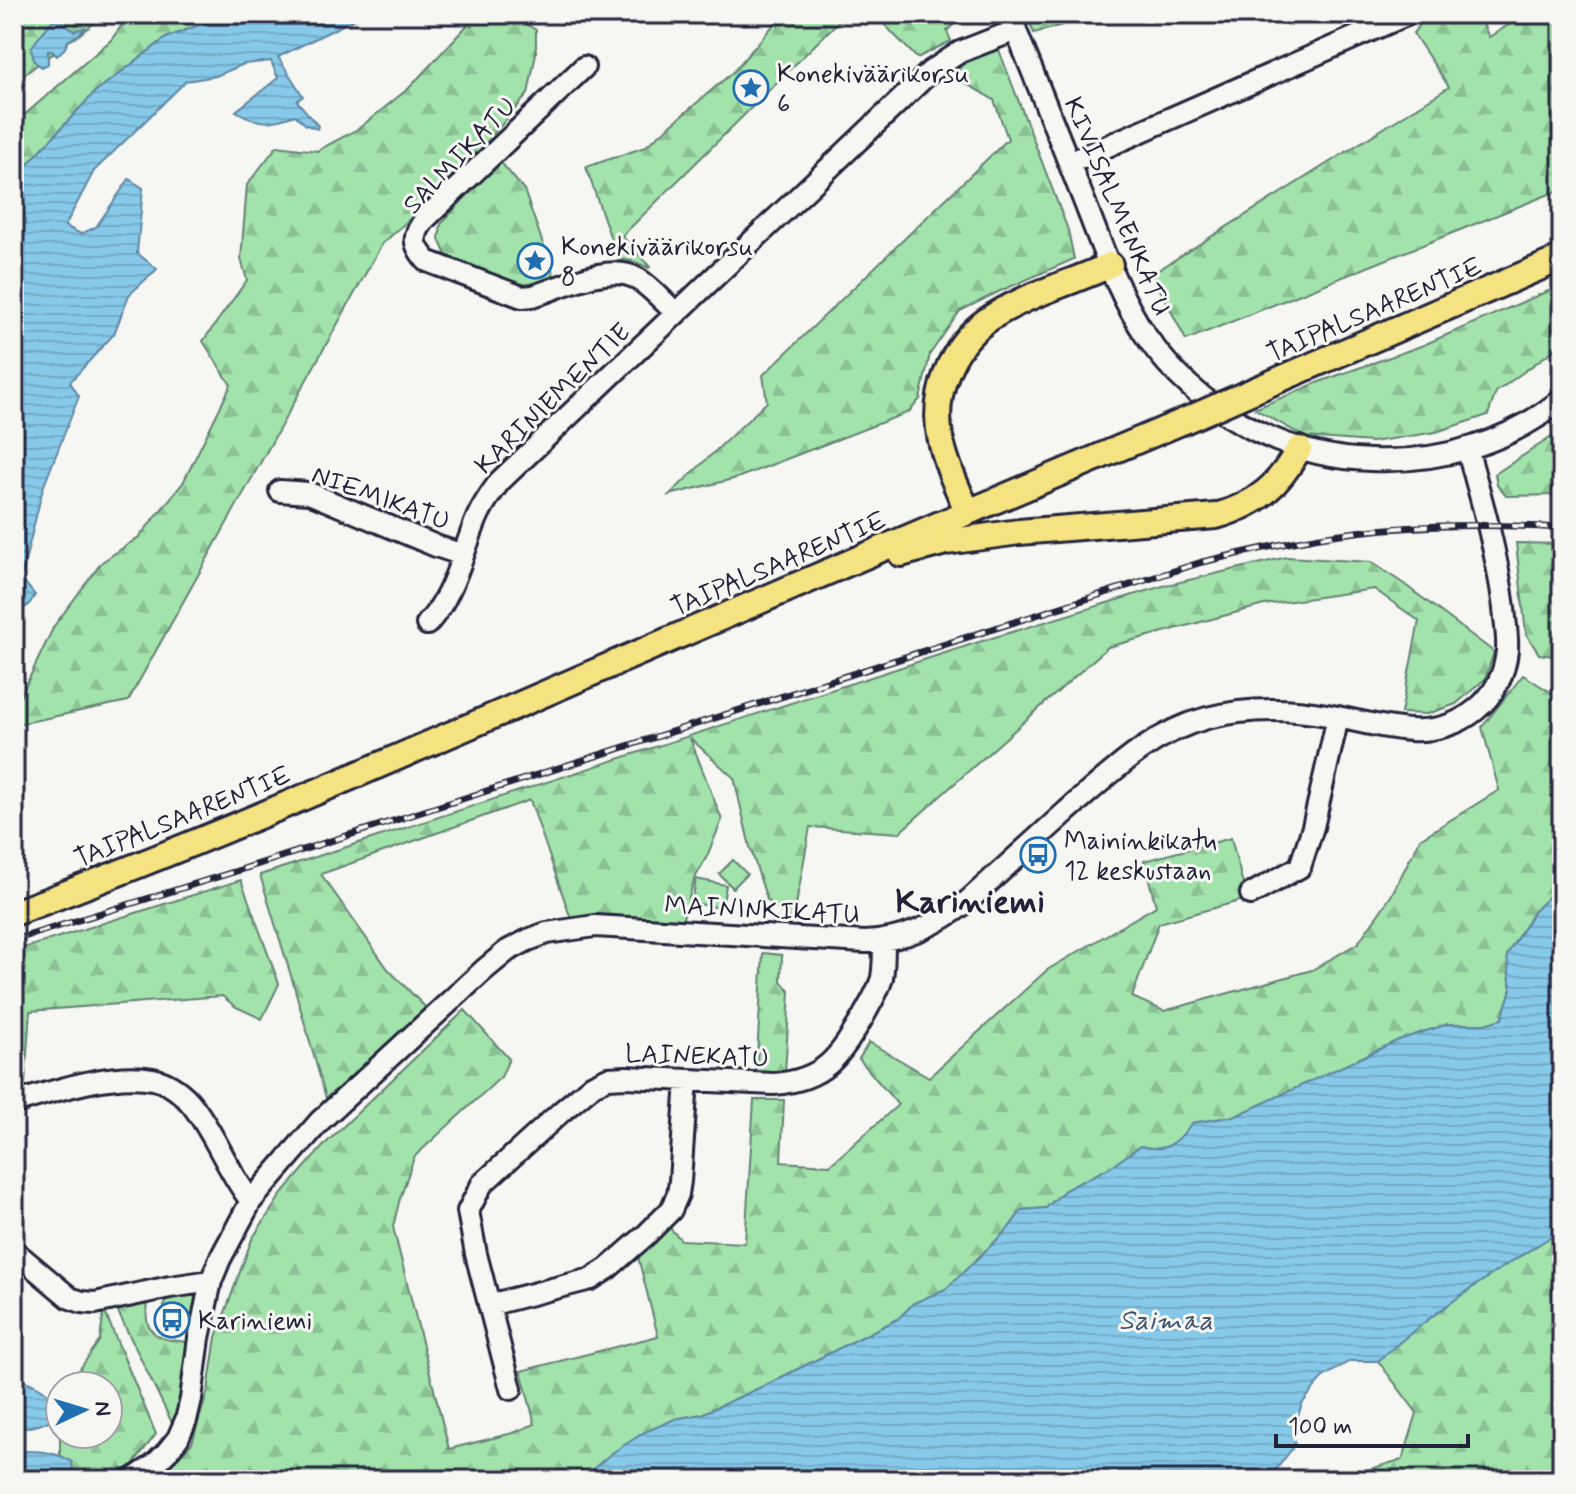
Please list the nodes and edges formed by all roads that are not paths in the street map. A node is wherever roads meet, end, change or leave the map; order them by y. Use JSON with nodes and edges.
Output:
{"nodes":[{"id":1,"x":1408,"y":14,"type":"edge"},
{"id":2,"x":1013,"y":22,"type":"edge"},
{"id":3,"x":584,"y":67,"type":"dead end"},
{"id":4,"x":1069,"y":163,"type":"junction"},
{"id":5,"x":1562,"y":258,"type":"edge"},
{"id":6,"x":1110,"y":265,"type":"junction"},
{"id":7,"x":676,"y":313,"type":"junction"},
{"id":8,"x":1562,"y":399,"type":"edge"},
{"id":9,"x":1467,"y":448,"type":"junction"},
{"id":10,"x":1299,"y":449,"type":"junction"},
{"id":11,"x":280,"y":491,"type":"dead end"},
{"id":12,"x":968,"y":512,"type":"junction"},
{"id":13,"x":463,"y":555,"type":"junction"},
{"id":14,"x":744,"y":608,"type":"junction"},
{"id":15,"x":427,"y":624,"type":"dead end"},
{"id":16,"x":1338,"y":717,"type":"junction"},
{"id":17,"x":1251,"y":894,"type":"dead end"},
{"id":18,"x":14,"y":913,"type":"edge"},
{"id":19,"x":884,"y":941,"type":"junction"},
{"id":20,"x":687,"y":1080,"type":"junction"},
{"id":21,"x":14,"y":1103,"type":"edge"},
{"id":22,"x":251,"y":1201,"type":"junction"},
{"id":23,"x":14,"y":1251,"type":"edge"},
{"id":24,"x":211,"y":1281,"type":"junction"},
{"id":25,"x":489,"y":1305,"type":"junction"},
{"id":26,"x":511,"y":1389,"type":"dead end"},
{"id":27,"x":132,"y":1480,"type":"edge"}],
"edges":[{"from":1,"to":4,"type":"street"},
{"from":2,"to":4,"type":"street","name":"KIVISALMENKATU"},
{"from":2,"to":7,"type":"street","name":"KARINIEMENTIE"},
{"from":3,"to":7,"type":"street","name":"SALMIKATU"},
{"from":4,"to":6,"type":"street","name":"KIVISALMENKATU"},
{"from":5,"to":12,"type":"main road","name":"TAIPALSAARENTIE","bridge":true},
{"from":6,"to":10,"type":"street","name":"KIVISALMENKATU"},
{"from":6,"to":12,"type":"main road"},
{"from":7,"to":13,"type":"street","name":"KARINIEMENTIE"},
{"from":8,"to":9,"type":"street","name":"KIVISALMENKATU"},
{"from":9,"to":10,"type":"street","name":"KIVISALMENKATU"},
{"from":9,"to":16,"type":"street","name":"MAININKIKATU"},
{"from":10,"to":14,"type":"main road"},
{"from":11,"to":13,"type":"street","name":"NIEMIKATU"},
{"from":12,"to":14,"type":"main road","name":"TAIPALSAARENTIE"},
{"from":13,"to":15,"type":"street","name":"KARINIEMENTIE"},
{"from":14,"to":18,"type":"main road","name":"TAIPALSAARENTIE"},
{"from":16,"to":17,"type":"street"},
{"from":16,"to":19,"type":"street","name":"MAININKIKATU"},
{"from":19,"to":20,"type":"street","name":"LAINEKATU"},
{"from":19,"to":22,"type":"street","name":"MAININKIKATU"},
{"from":20,"to":25,"type":"street"},
{"from":20,"to":25,"type":"street","name":"LAINEKATU"},
{"from":21,"to":22,"type":"street"},
{"from":22,"to":24,"type":"street","name":"MAININKIKATU"},
{"from":23,"to":24,"type":"street"},
{"from":24,"to":27,"type":"street","name":"MAININKIKATU"},
{"from":25,"to":26,"type":"street","name":"LAINEKATU"}]}
